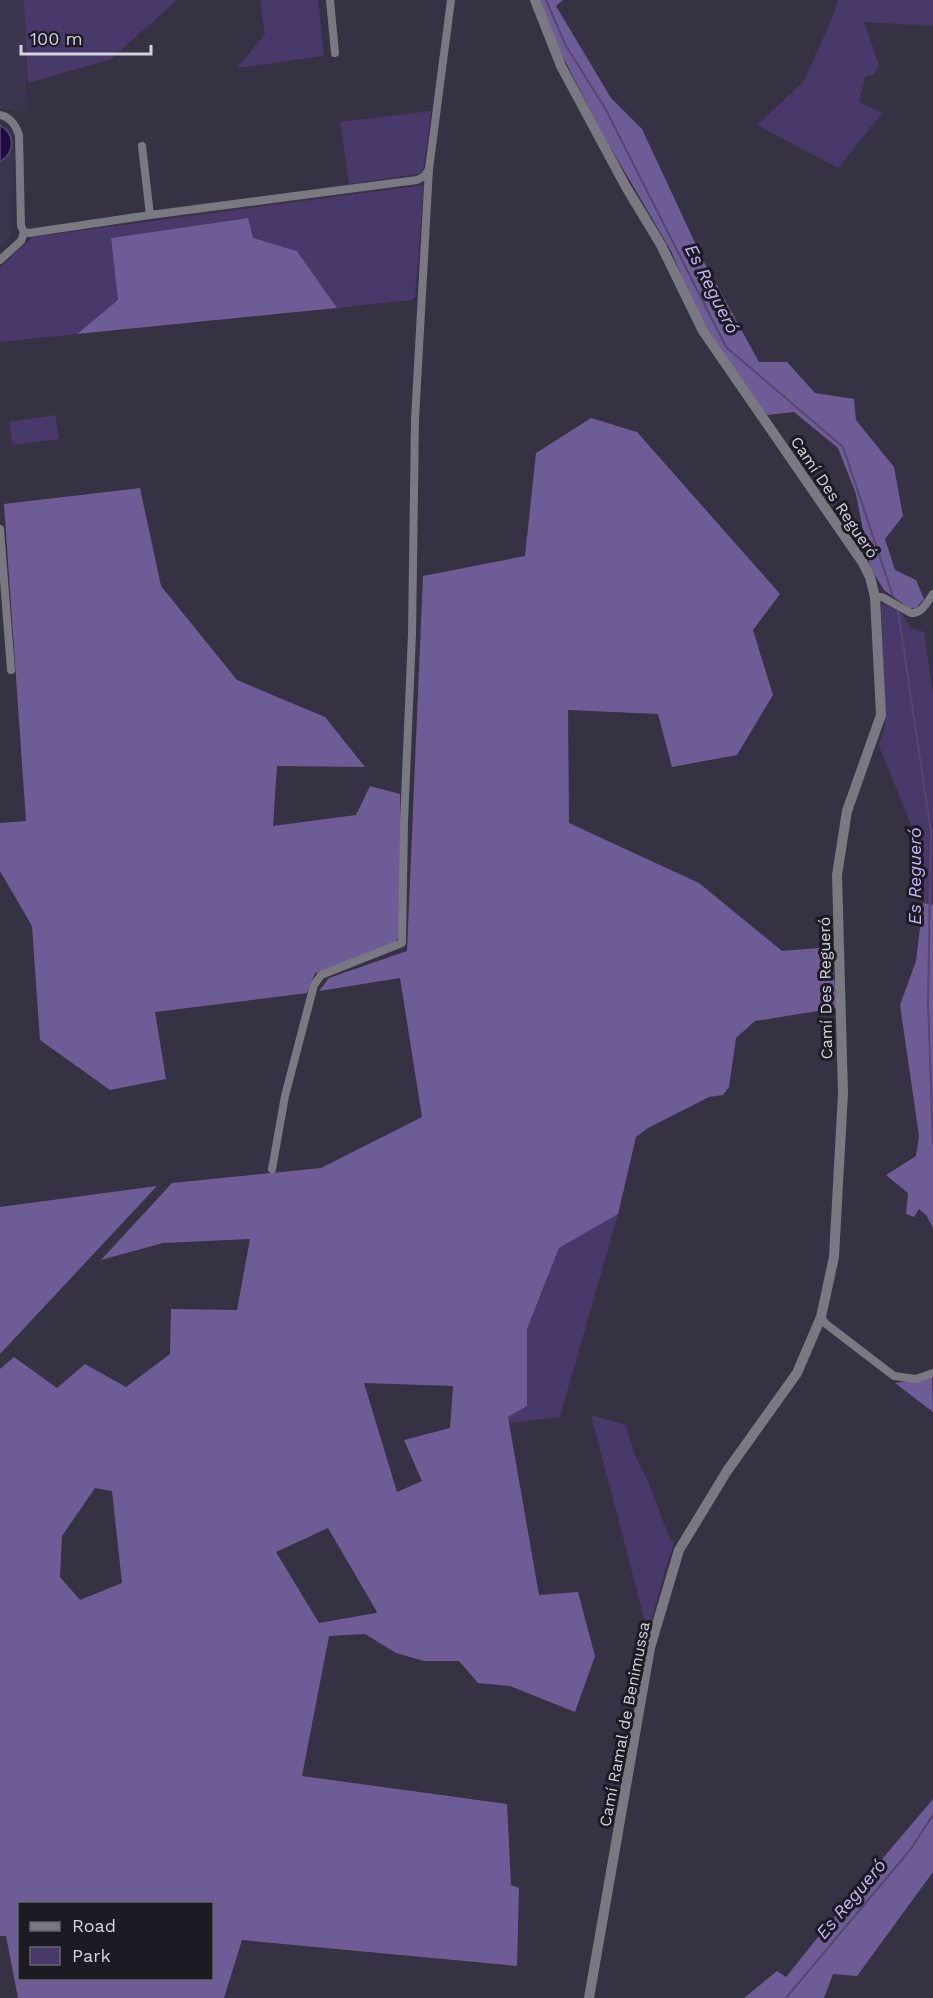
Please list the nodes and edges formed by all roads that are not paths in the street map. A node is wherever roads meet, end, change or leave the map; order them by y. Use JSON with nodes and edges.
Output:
{"nodes":[{"id":1,"x":330,"y":0,"type":"edge"},
{"id":2,"x":451,"y":0,"type":"edge"},
{"id":3,"x":535,"y":0,"type":"edge"},
{"id":4,"x":334,"y":53,"type":"dead end"},
{"id":5,"x":0,"y":115,"type":"edge"},
{"id":6,"x":142,"y":146,"type":"dead end"},
{"id":7,"x":429,"y":169,"type":"junction"},
{"id":8,"x":150,"y":215,"type":"junction"},
{"id":9,"x":24,"y":232,"type":"junction"},
{"id":10,"x":0,"y":260,"type":"edge"},
{"id":11,"x":0,"y":529,"type":"edge"},
{"id":12,"x":933,"y":594,"type":"edge"},
{"id":13,"x":875,"y":597,"type":"junction"},
{"id":14,"x":11,"y":670,"type":"dead end"},
{"id":15,"x":272,"y":1169,"type":"dead end"},
{"id":16,"x":820,"y":1317,"type":"junction"},
{"id":17,"x":933,"y":1372,"type":"edge"},
{"id":18,"x":589,"y":1998,"type":"edge"}],
"edges":[{"from":1,"to":4,"type":"street"},
{"from":2,"to":7,"type":"street"},
{"from":3,"to":13,"type":"street","name":"Camí Des Regueró"},
{"from":5,"to":9,"type":"street"},
{"from":6,"to":8,"type":"street"},
{"from":7,"to":8,"type":"street"},
{"from":7,"to":15,"type":"street"},
{"from":8,"to":9,"type":"street"},
{"from":9,"to":10,"type":"street"},
{"from":11,"to":14,"type":"street"},
{"from":12,"to":13,"type":"street"},
{"from":13,"to":16,"type":"street","name":"Camí Des Regueró"},
{"from":16,"to":17,"type":"street"},
{"from":16,"to":18,"type":"street","name":"Camí Ramal de Benimussa"}]}
